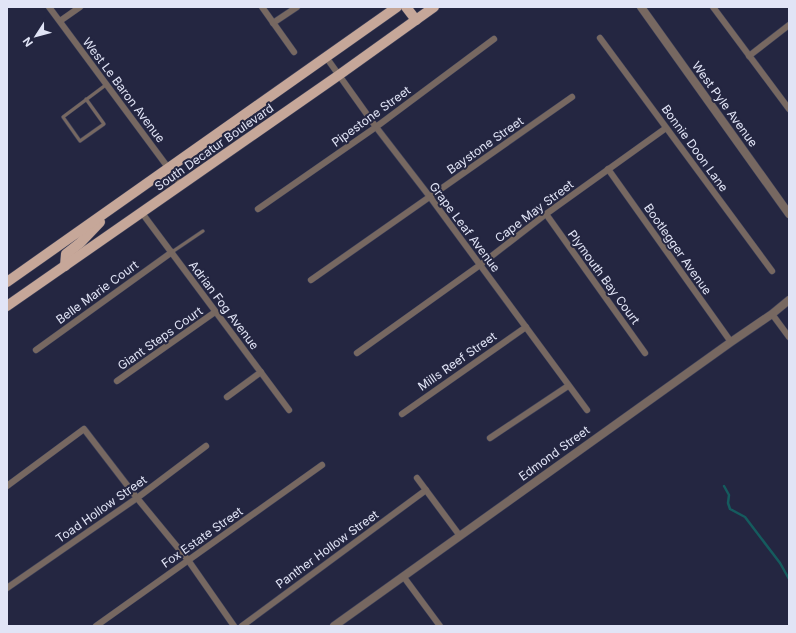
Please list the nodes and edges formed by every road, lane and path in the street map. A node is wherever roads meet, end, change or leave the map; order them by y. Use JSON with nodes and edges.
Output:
{"nodes":[{"id":1,"x":49,"y":7,"type":"edge"},
{"id":2,"x":80,"y":7,"type":"edge"},
{"id":3,"x":262,"y":7,"type":"edge"},
{"id":4,"x":297,"y":7,"type":"edge"},
{"id":5,"x":397,"y":7,"type":"edge"},
{"id":6,"x":406,"y":7,"type":"edge"},
{"id":7,"x":434,"y":7,"type":"edge"},
{"id":8,"x":641,"y":7,"type":"edge"},
{"id":9,"x":713,"y":7,"type":"edge"},
{"id":10,"x":416,"y":20,"type":"junction"},
{"id":11,"x":60,"y":21,"type":"junction"},
{"id":12,"x":274,"y":23,"type":"junction"},
{"id":13,"x":789,"y":25,"type":"edge"},
{"id":14,"x":600,"y":38,"type":"dead end"},
{"id":15,"x":494,"y":39,"type":"dead end"},
{"id":16,"x":294,"y":52,"type":"dead end"},
{"id":17,"x":749,"y":56,"type":"junction"},
{"id":18,"x":326,"y":57,"type":"junction"},
{"id":19,"x":339,"y":76,"type":"junction"},
{"id":20,"x":107,"y":84,"type":"junction"},
{"id":21,"x":572,"y":97,"type":"dead end"},
{"id":22,"x":86,"y":99,"type":"junction"},
{"id":23,"x":789,"y":109,"type":"edge"},
{"id":24,"x":376,"y":127,"type":"junction"},
{"id":25,"x":666,"y":128,"type":"junction"},
{"id":26,"x":168,"y":168,"type":"junction"},
{"id":27,"x":608,"y":169,"type":"junction"},
{"id":28,"x":181,"y":185,"type":"junction"},
{"id":29,"x":430,"y":197,"type":"junction"},
{"id":30,"x":114,"y":207,"type":"junction"},
{"id":31,"x":258,"y":209,"type":"dead end"},
{"id":32,"x":142,"y":213,"type":"junction"},
{"id":33,"x":546,"y":214,"type":"junction"},
{"id":34,"x":789,"y":214,"type":"edge"},
{"id":35,"x":203,"y":230,"type":"dead end"},
{"id":36,"x":172,"y":252,"type":"junction"},
{"id":37,"x":480,"y":265,"type":"junction"},
{"id":38,"x":65,"y":266,"type":"junction"},
{"id":39,"x":772,"y":271,"type":"dead end"},
{"id":40,"x":311,"y":280,"type":"dead end"},
{"id":41,"x":7,"y":282,"type":"edge"},
{"id":42,"x":789,"y":300,"type":"edge"},
{"id":43,"x":7,"y":306,"type":"edge"},
{"id":44,"x":215,"y":312,"type":"junction"},
{"id":45,"x":772,"y":314,"type":"junction"},
{"id":46,"x":526,"y":327,"type":"junction"},
{"id":47,"x":789,"y":337,"type":"edge"},
{"id":48,"x":731,"y":342,"type":"junction"},
{"id":49,"x":36,"y":350,"type":"dead end"},
{"id":50,"x":645,"y":352,"type":"dead end"},
{"id":51,"x":357,"y":353,"type":"dead end"},
{"id":52,"x":261,"y":372,"type":"junction"},
{"id":53,"x":117,"y":381,"type":"dead end"},
{"id":54,"x":568,"y":386,"type":"junction"},
{"id":55,"x":227,"y":397,"type":"dead end"},
{"id":56,"x":289,"y":410,"type":"dead end"},
{"id":57,"x":586,"y":410,"type":"dead end"},
{"id":58,"x":402,"y":414,"type":"dead end"},
{"id":59,"x":490,"y":438,"type":"dead end"},
{"id":60,"x":206,"y":446,"type":"dead end"},
{"id":61,"x":322,"y":466,"type":"dead end"},
{"id":62,"x":417,"y":478,"type":"dead end"},
{"id":63,"x":7,"y":486,"type":"edge"},
{"id":64,"x":426,"y":490,"type":"junction"},
{"id":65,"x":137,"y":498,"type":"junction"},
{"id":66,"x":460,"y":536,"type":"junction"},
{"id":67,"x":188,"y":560,"type":"junction"},
{"id":68,"x":403,"y":576,"type":"junction"},
{"id":69,"x":7,"y":588,"type":"edge"},
{"id":70,"x":96,"y":626,"type":"edge"},
{"id":71,"x":234,"y":626,"type":"edge"},
{"id":72,"x":242,"y":626,"type":"edge"},
{"id":73,"x":334,"y":626,"type":"edge"},
{"id":74,"x":440,"y":626,"type":"edge"}],
"edges":[{"from":1,"to":11,"type":"street","name":"West Le Baron Avenue"},
{"from":2,"to":11,"type":"street"},
{"from":3,"to":12,"type":"street"},
{"from":4,"to":12,"type":"street"},
{"from":5,"to":18,"type":"main road","name":"South Decatur Boulevard"},
{"from":6,"to":10,"type":"main road"},
{"from":7,"to":10,"type":"main road","name":"South Decatur Boulevard"},
{"from":8,"to":34,"type":"street","name":"West Pyle Avenue"},
{"from":9,"to":17,"type":"street"},
{"from":10,"to":19,"type":"main road","name":"South Decatur Boulevard"},
{"from":11,"to":20,"type":"street","name":"West Le Baron Avenue"},
{"from":12,"to":16,"type":"street"},
{"from":13,"to":17,"type":"street"},
{"from":14,"to":25,"type":"street","name":"Bonnie Doon Lane"},
{"from":15,"to":24,"type":"street","name":"Pipestone Street"},
{"from":17,"to":23,"type":"street"},
{"from":18,"to":19,"type":"street","name":"Grape Leaf Avenue"},
{"from":18,"to":26,"type":"main road","name":"South Decatur Boulevard"},
{"from":19,"to":24,"type":"street","name":"Grape Leaf Avenue"},
{"from":19,"to":28,"type":"main road","name":"South Decatur Boulevard"},
{"from":20,"to":22,"type":"lane"},
{"from":20,"to":26,"type":"street","name":"West Le Baron Avenue"},
{"from":21,"to":29,"type":"street","name":"Baystone Street"},
{"from":22,"to":22,"type":"lane"},
{"from":24,"to":29,"type":"street","name":"Grape Leaf Avenue"},
{"from":24,"to":31,"type":"street","name":"Pipestone Street"},
{"from":25,"to":27,"type":"street","name":"Cape May Street"},
{"from":25,"to":39,"type":"street","name":"Bonnie Doon Lane"},
{"from":26,"to":28,"type":"street","name":"West Le Baron Avenue"},
{"from":26,"to":30,"type":"main road","name":"South Decatur Boulevard"},
{"from":27,"to":33,"type":"street","name":"Cape May Street"},
{"from":27,"to":48,"type":"street","name":"Bootlegger Avenue"},
{"from":28,"to":32,"type":"main road","name":"South Decatur Boulevard"},
{"from":29,"to":37,"type":"street","name":"Grape Leaf Avenue"},
{"from":29,"to":40,"type":"street","name":"Baystone Street"},
{"from":30,"to":38,"type":"main road"},
{"from":30,"to":41,"type":"main road","name":"South Decatur Boulevard"},
{"from":32,"to":36,"type":"street","name":"Adrian Fog Avenue"},
{"from":32,"to":38,"type":"main road","name":"South Decatur Boulevard"},
{"from":33,"to":37,"type":"street","name":"Cape May Street"},
{"from":33,"to":50,"type":"street","name":"Plymouth Bay Court"},
{"from":35,"to":36,"type":"lane"},
{"from":36,"to":44,"type":"street","name":"Adrian Fog Avenue"},
{"from":36,"to":49,"type":"street","name":"Belle Marie Court"},
{"from":37,"to":46,"type":"street","name":"Grape Leaf Avenue"},
{"from":37,"to":51,"type":"street","name":"Cape May Street"},
{"from":38,"to":43,"type":"main road","name":"South Decatur Boulevard"},
{"from":42,"to":45,"type":"street","name":"Edmond Street"},
{"from":44,"to":52,"type":"street","name":"Adrian Fog Avenue"},
{"from":44,"to":53,"type":"street","name":"Giant Steps Court"},
{"from":45,"to":47,"type":"street"},
{"from":45,"to":48,"type":"street","name":"Edmond Street"},
{"from":46,"to":54,"type":"street","name":"Grape Leaf Avenue"},
{"from":46,"to":58,"type":"street","name":"Mills Reef Street"},
{"from":48,"to":66,"type":"street","name":"Edmond Street"},
{"from":52,"to":55,"type":"street"},
{"from":52,"to":56,"type":"street","name":"Adrian Fog Avenue"},
{"from":54,"to":57,"type":"street","name":"Grape Leaf Avenue"},
{"from":54,"to":59,"type":"street"},
{"from":60,"to":65,"type":"street","name":"Toad Hollow Street"},
{"from":61,"to":67,"type":"street","name":"Fox Estate Street"},
{"from":62,"to":64,"type":"street"},
{"from":63,"to":65,"type":"street"},
{"from":64,"to":66,"type":"street"},
{"from":64,"to":72,"type":"street","name":"Panther Hollow Street"},
{"from":65,"to":67,"type":"street"},
{"from":65,"to":69,"type":"street","name":"Toad Hollow Street"},
{"from":66,"to":68,"type":"street","name":"Edmond Street"},
{"from":67,"to":70,"type":"street","name":"Fox Estate Street"},
{"from":67,"to":71,"type":"street"},
{"from":68,"to":73,"type":"street","name":"Edmond Street"},
{"from":68,"to":74,"type":"street"}]}
